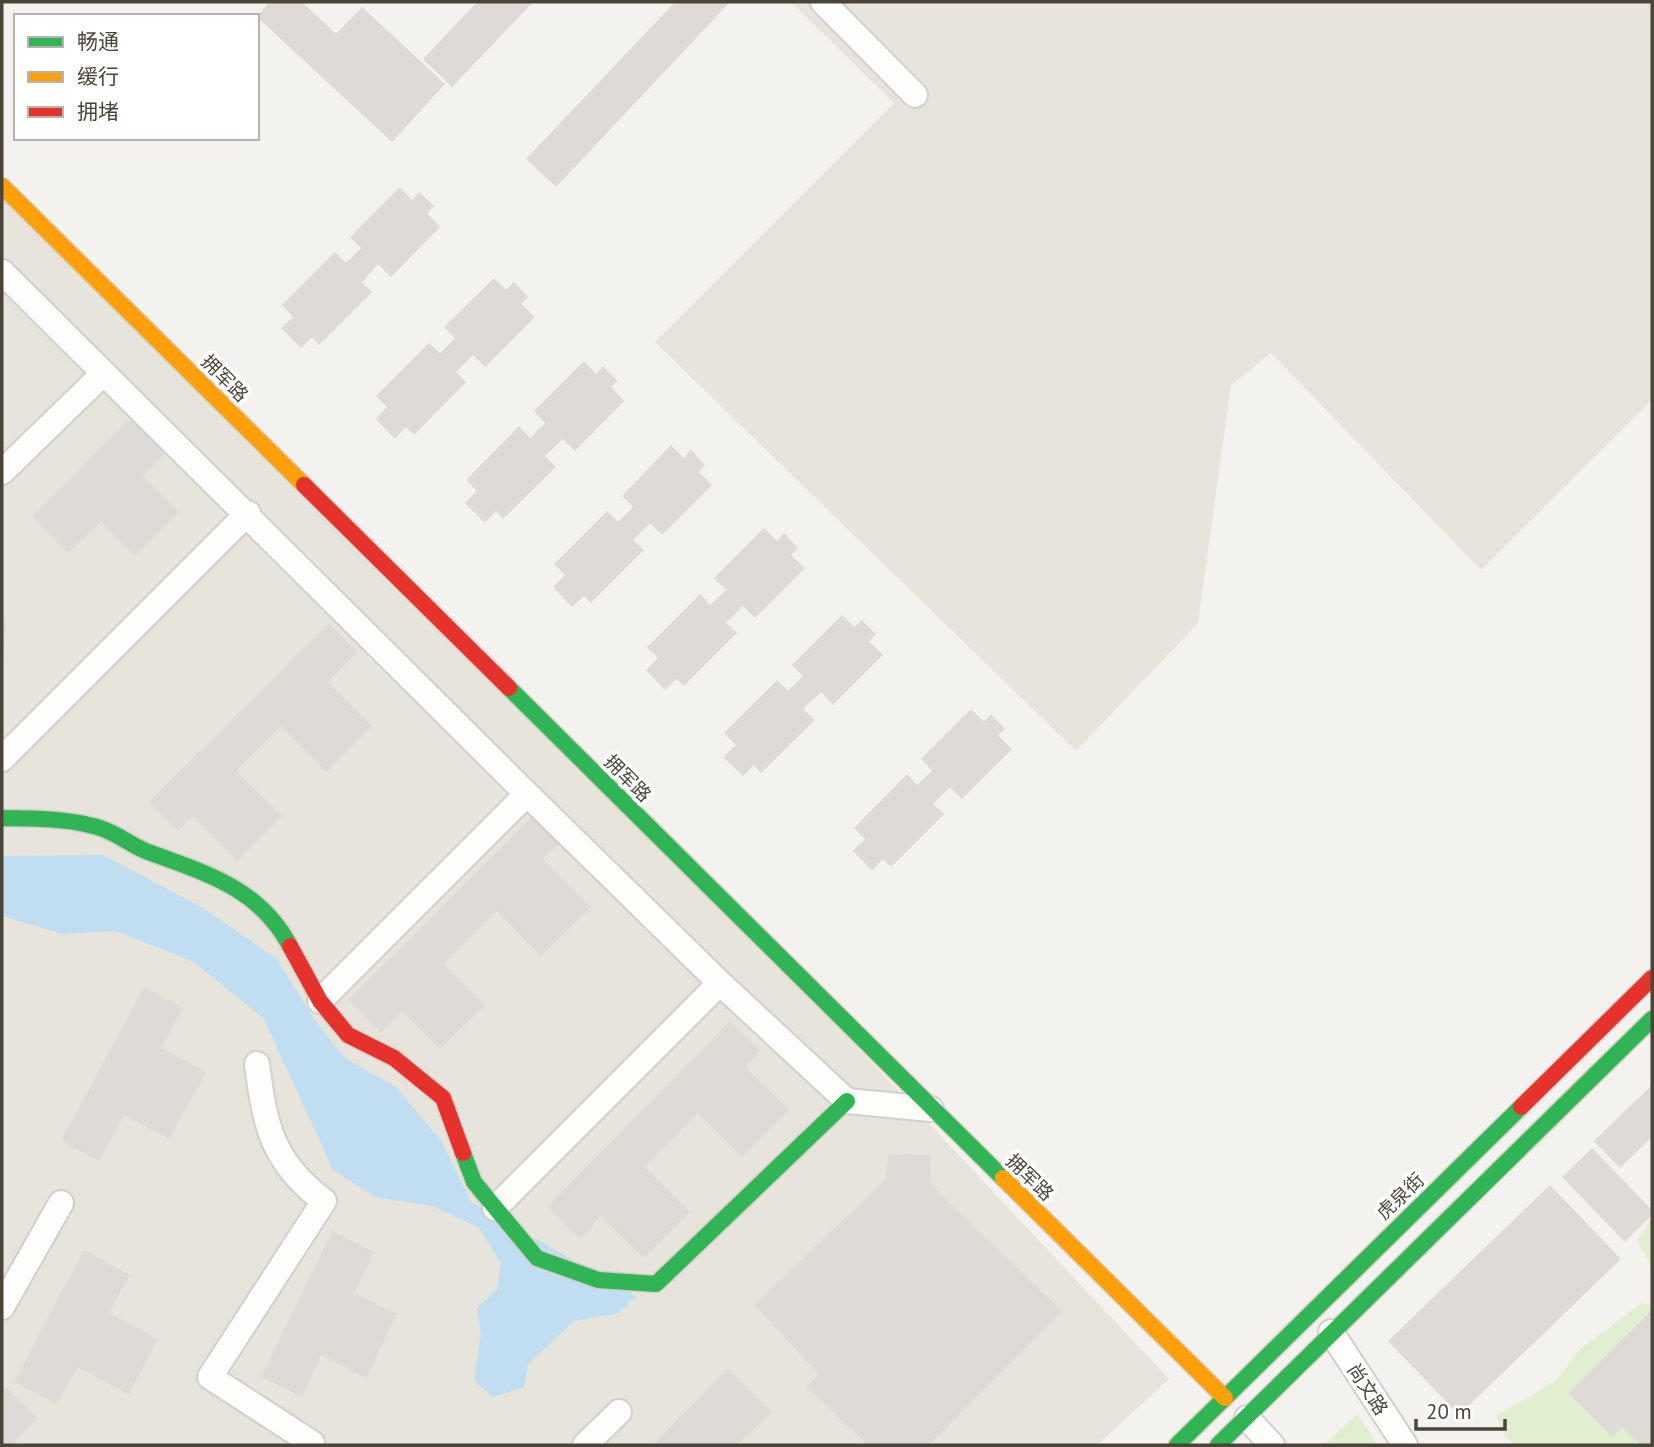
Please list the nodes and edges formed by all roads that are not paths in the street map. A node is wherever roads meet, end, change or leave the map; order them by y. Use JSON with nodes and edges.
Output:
{"nodes":[{"id":1,"x":823,"y":2,"type":"edge"},
{"id":2,"x":915,"y":95,"type":"dead end"},
{"id":3,"x":2,"y":186,"type":"edge"},
{"id":4,"x":2,"y":272,"type":"edge"},
{"id":5,"x":104,"y":373,"type":"junction"},
{"id":6,"x":2,"y":472,"type":"edge"},
{"id":7,"x":248,"y":513,"type":"junction"},
{"id":8,"x":2,"y":759,"type":"edge"},
{"id":9,"x":527,"y":794,"type":"junction"},
{"id":10,"x":2,"y":818,"type":"edge"},
{"id":11,"x":1652,"y":978,"type":"edge"},
{"id":12,"x":720,"y":983,"type":"junction"},
{"id":13,"x":320,"y":1001,"type":"junction"},
{"id":14,"x":1652,"y":1019,"type":"edge"},
{"id":15,"x":257,"y":1064,"type":"dead end"},
{"id":16,"x":847,"y":1101,"type":"junction"},
{"id":17,"x":931,"y":1109,"type":"junction"},
{"id":18,"x":61,"y":1203,"type":"dead end"},
{"id":19,"x":495,"y":1208,"type":"junction"},
{"id":20,"x":2,"y":1307,"type":"edge"},
{"id":21,"x":1331,"y":1332,"type":"junction"},
{"id":22,"x":1225,"y":1398,"type":"junction"},
{"id":23,"x":619,"y":1412,"type":"dead end"},
{"id":24,"x":1247,"y":1418,"type":"junction"},
{"id":25,"x":309,"y":1445,"type":"edge"},
{"id":26,"x":585,"y":1445,"type":"edge"},
{"id":27,"x":1177,"y":1445,"type":"edge"},
{"id":28,"x":1219,"y":1445,"type":"edge"},
{"id":29,"x":1272,"y":1445,"type":"edge"},
{"id":30,"x":1405,"y":1445,"type":"edge"}],
"edges":[{"from":1,"to":2,"type":"street"},
{"from":3,"to":17,"type":"street","name":"拥军路"},
{"from":4,"to":5,"type":"street"},
{"from":5,"to":6,"type":"street"},
{"from":5,"to":7,"type":"street"},
{"from":7,"to":8,"type":"street"},
{"from":7,"to":9,"type":"street"},
{"from":9,"to":12,"type":"street"},
{"from":9,"to":13,"type":"street"},
{"from":10,"to":13,"type":"street"},
{"from":11,"to":22,"type":"street","name":"虎泉街"},
{"from":12,"to":16,"type":"street"},
{"from":12,"to":19,"type":"street"},
{"from":13,"to":19,"type":"street"},
{"from":14,"to":21,"type":"street"},
{"from":15,"to":25,"type":"street"},
{"from":16,"to":17,"type":"street"},
{"from":16,"to":19,"type":"street"},
{"from":17,"to":22,"type":"street","name":"拥军路"},
{"from":18,"to":20,"type":"street"},
{"from":21,"to":24,"type":"street"},
{"from":21,"to":30,"type":"street","name":"尚文路"},
{"from":22,"to":27,"type":"street","name":"虎泉街"},
{"from":23,"to":26,"type":"street"},
{"from":24,"to":28,"type":"street"},
{"from":24,"to":29,"type":"street"}]}
